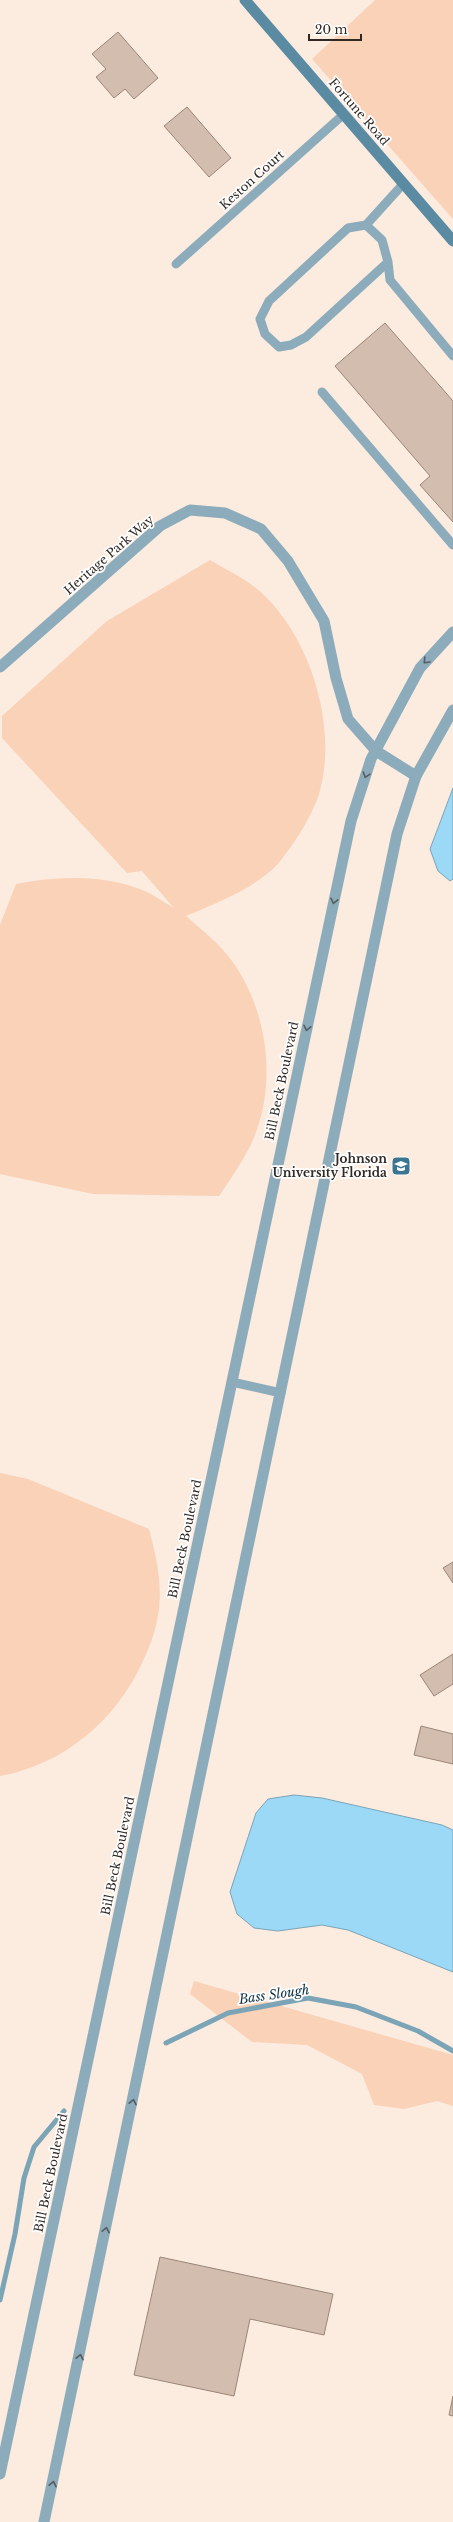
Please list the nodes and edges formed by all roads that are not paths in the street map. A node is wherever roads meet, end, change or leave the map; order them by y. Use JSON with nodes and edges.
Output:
{"nodes":[{"id":1,"x":245,"y":0,"type":"edge"},
{"id":2,"x":344,"y":114,"type":"junction"},
{"id":3,"x":404,"y":183,"type":"junction"},
{"id":4,"x":366,"y":225,"type":"junction"},
{"id":5,"x":453,"y":241,"type":"edge"},
{"id":6,"x":388,"y":262,"type":"junction"},
{"id":7,"x":176,"y":264,"type":"dead end"},
{"id":8,"x":453,"y":356,"type":"edge"},
{"id":9,"x":322,"y":392,"type":"dead end"},
{"id":10,"x":453,"y":545,"type":"edge"},
{"id":11,"x":453,"y":632,"type":"edge"},
{"id":12,"x":0,"y":667,"type":"edge"},
{"id":13,"x":453,"y":710,"type":"edge"},
{"id":14,"x":376,"y":751,"type":"junction"},
{"id":15,"x":416,"y":776,"type":"junction"},
{"id":16,"x":232,"y":1382,"type":"junction"},
{"id":17,"x":281,"y":1393,"type":"junction"},
{"id":18,"x":0,"y":2474,"type":"edge"},
{"id":19,"x":44,"y":2522,"type":"edge"}],
"edges":[{"from":1,"to":2,"type":"main road","name":"Fortune Road"},
{"from":2,"to":3,"type":"main road","name":"Fortune Road"},
{"from":2,"to":7,"type":"lane","name":"Keston Court"},
{"from":3,"to":4,"type":"lane"},
{"from":3,"to":5,"type":"main road","name":"Fortune Road"},
{"from":4,"to":6,"type":"lane"},
{"from":4,"to":6,"type":"lane"},
{"from":6,"to":8,"type":"lane"},
{"from":9,"to":10,"type":"lane"},
{"from":11,"to":14,"type":"street","name":"Bill Beck Boulevard","one_way":true},
{"from":12,"to":14,"type":"street","name":"Heritage Park Way"},
{"from":13,"to":15,"type":"street"},
{"from":14,"to":15,"type":"street","name":"Heritage Park Way"},
{"from":14,"to":16,"type":"street","name":"Bill Beck Boulevard","one_way":true},
{"from":15,"to":17,"type":"street"},
{"from":16,"to":17,"type":"lane"},
{"from":16,"to":18,"type":"street","name":"Bill Beck Boulevard"},
{"from":19,"to":17,"type":"street","one_way":true}]}
